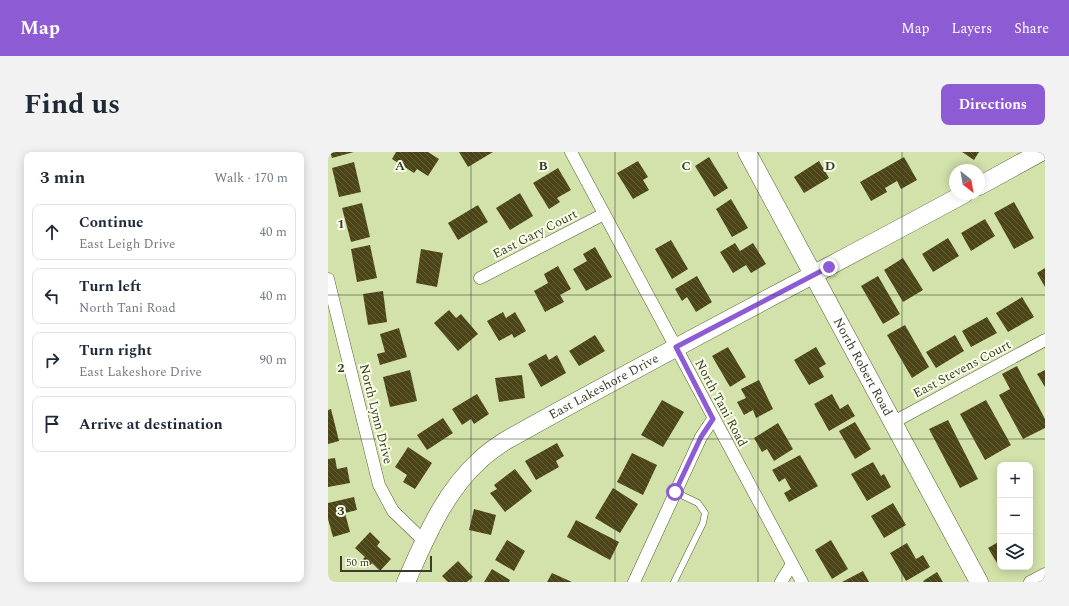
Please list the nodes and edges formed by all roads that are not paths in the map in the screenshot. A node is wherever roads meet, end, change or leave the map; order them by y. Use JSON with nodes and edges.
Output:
{"nodes":[{"id":1,"x":571,"y":152,"type":"edge"},
{"id":2,"x":747,"y":152,"type":"edge"},
{"id":3,"x":1041,"y":152,"type":"edge"},
{"id":4,"x":985,"y":183,"type":"edge"},
{"id":5,"x":953,"y":200,"type":"edge"},
{"id":6,"x":604,"y":214,"type":"junction"},
{"id":7,"x":813,"y":276,"type":"junction"},
{"id":8,"x":480,"y":278,"type":"dead end"},
{"id":9,"x":328,"y":279,"type":"edge"},
{"id":10,"x":1045,"y":340,"type":"edge"},
{"id":11,"x":676,"y":347,"type":"junction"},
{"id":12,"x":713,"y":419,"type":"junction"},
{"id":13,"x":892,"y":423,"type":"junction"},
{"id":14,"x":675,"y":492,"type":"junction"},
{"id":15,"x":424,"y":541,"type":"junction"},
{"id":16,"x":792,"y":564,"type":"junction"},
{"id":17,"x":1045,"y":574,"type":"edge"},
{"id":18,"x":406,"y":582,"type":"edge"},
{"id":19,"x":634,"y":582,"type":"edge"},
{"id":20,"x":674,"y":582,"type":"edge"},
{"id":21,"x":781,"y":582,"type":"edge"},
{"id":22,"x":802,"y":582,"type":"edge"},
{"id":23,"x":979,"y":582,"type":"edge"},
{"id":24,"x":1030,"y":582,"type":"edge"}],
"edges":[{"from":1,"to":6,"type":"street","name":"North Tani Road"},
{"from":2,"to":7,"type":"main road","name":"North Robert Road"},
{"from":3,"to":4,"type":"main road"},
{"from":5,"to":7,"type":"main road","name":"East Lakeshore Drive"},
{"from":6,"to":8,"type":"street","name":"East Gary Court"},
{"from":6,"to":11,"type":"street","name":"North Tani Road"},
{"from":7,"to":11,"type":"main road","name":"East Lakeshore Drive"},
{"from":7,"to":13,"type":"main road","name":"North Robert Road"},
{"from":9,"to":15,"type":"street","name":"North Lynn Drive"},
{"from":10,"to":13,"type":"street","name":"East Stevens Court"},
{"from":11,"to":12,"type":"street","name":"North Tani Road"},
{"from":11,"to":15,"type":"main road","name":"East Lakeshore Drive"},
{"from":12,"to":14,"type":"street"},
{"from":12,"to":16,"type":"street","name":"North Tani Road"},
{"from":13,"to":23,"type":"main road","name":"North Robert Road"},
{"from":14,"to":19,"type":"street"},
{"from":14,"to":20,"type":"lane"},
{"from":15,"to":18,"type":"main road","name":"East Lakeshore Drive"},
{"from":16,"to":21,"type":"street"},
{"from":16,"to":22,"type":"street","name":"North Tani Road"},
{"from":17,"to":24,"type":"street"}]}
